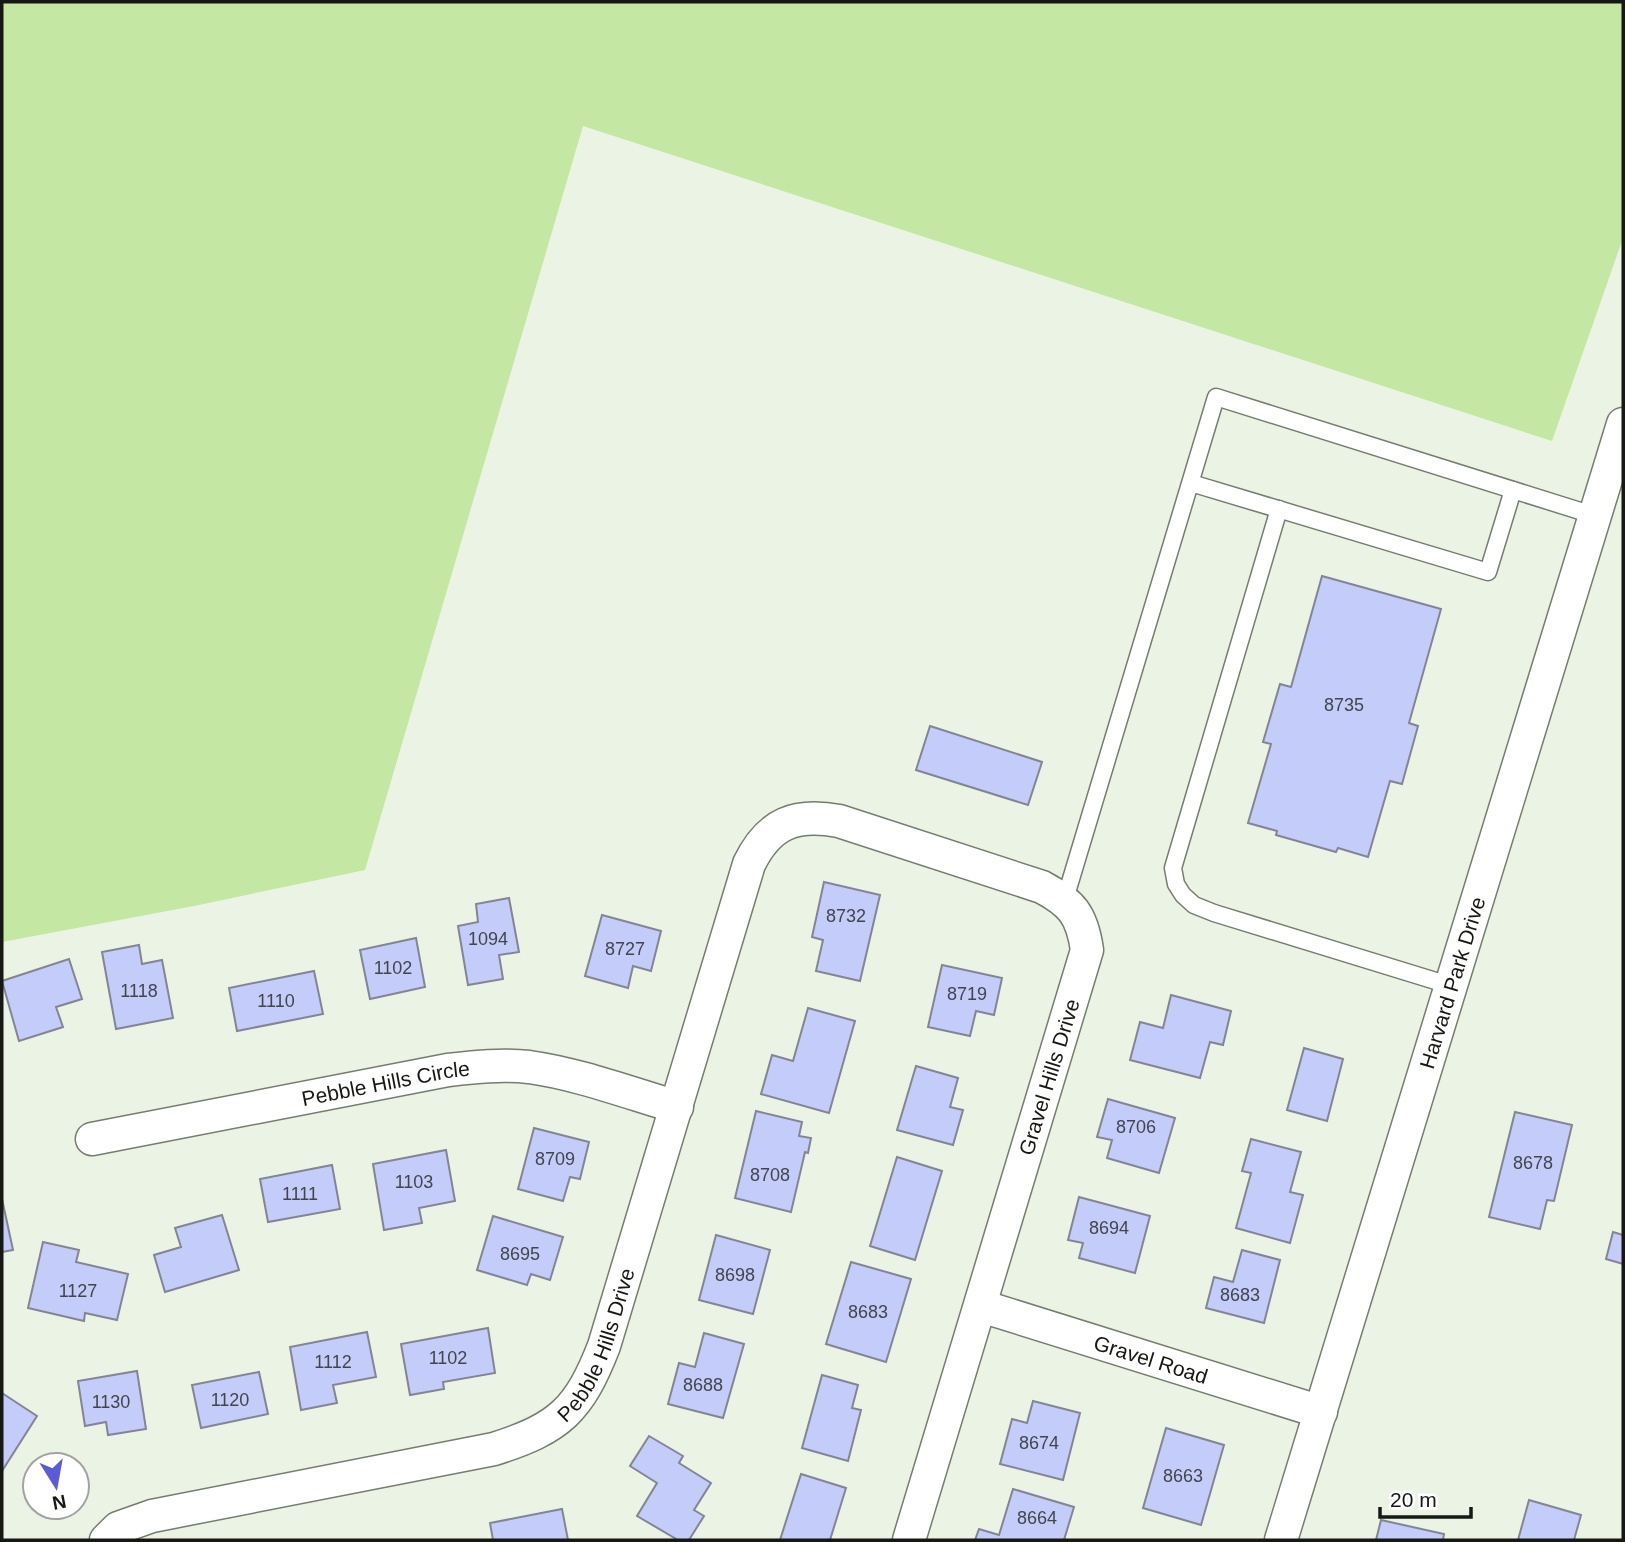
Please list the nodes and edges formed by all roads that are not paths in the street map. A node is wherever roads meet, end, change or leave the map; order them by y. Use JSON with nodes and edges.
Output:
{"nodes":[{"id":1,"x":1623,"y":424,"type":"edge"},
{"id":2,"x":1191,"y":483,"type":"junction"},
{"id":3,"x":1513,"y":490,"type":"junction"},
{"id":4,"x":1279,"y":509,"type":"junction"},
{"id":5,"x":1596,"y":516,"type":"junction"},
{"id":6,"x":1065,"y":899,"type":"junction"},
{"id":7,"x":1452,"y":986,"type":"junction"},
{"id":8,"x":677,"y":1107,"type":"junction"},
{"id":9,"x":92,"y":1139,"type":"dead end"},
{"id":10,"x":981,"y":1306,"type":"junction"},
{"id":11,"x":1321,"y":1412,"type":"junction"},
{"id":12,"x":106,"y":1540,"type":"edge"},
{"id":13,"x":909,"y":1540,"type":"edge"},
{"id":14,"x":1281,"y":1540,"type":"edge"}],
"edges":[{"from":1,"to":5,"type":"street","name":"Harvard Park Drive"},
{"from":2,"to":3,"type":"lane"},
{"from":2,"to":4,"type":"lane"},
{"from":2,"to":6,"type":"lane"},
{"from":3,"to":4,"type":"lane"},
{"from":3,"to":5,"type":"lane"},
{"from":4,"to":7,"type":"lane"},
{"from":5,"to":7,"type":"street","name":"Harvard Park Drive"},
{"from":6,"to":8,"type":"street","name":"Pebble Hills Drive"},
{"from":6,"to":10,"type":"street","name":"Gravel Hills Drive"},
{"from":7,"to":11,"type":"street","name":"Harvard Park Drive"},
{"from":8,"to":9,"type":"street","name":"Pebble Hills Circle"},
{"from":8,"to":12,"type":"street","name":"Pebble Hills Drive"},
{"from":10,"to":11,"type":"street","name":"Gravel Road"},
{"from":10,"to":13,"type":"street","name":"Gravel Hills Drive"},
{"from":11,"to":14,"type":"street","name":"Harvard Park Drive"}]}
